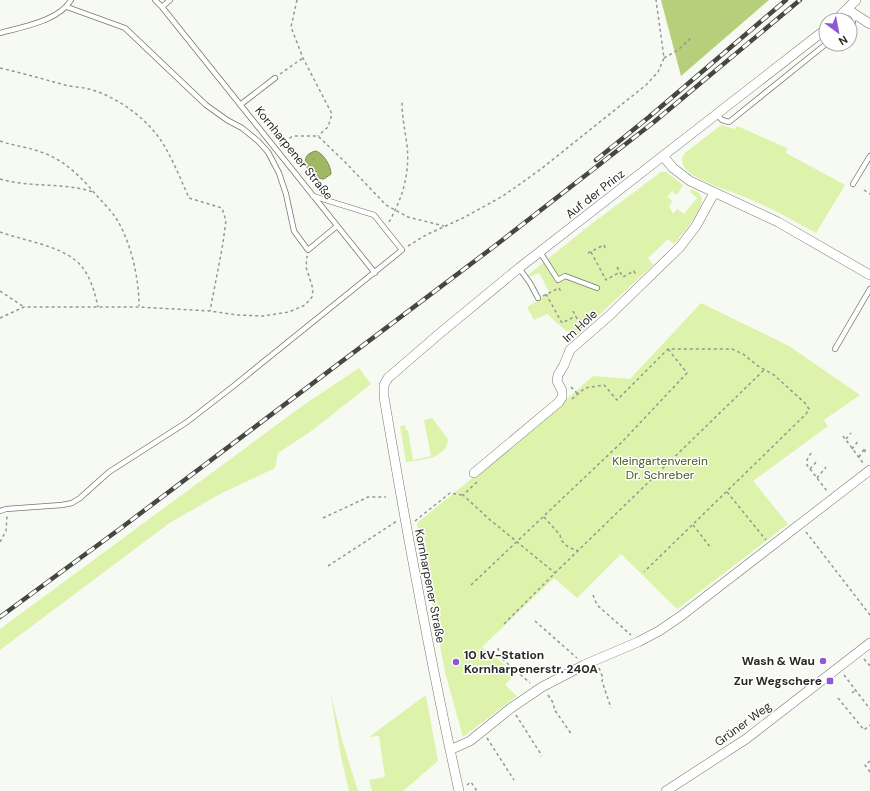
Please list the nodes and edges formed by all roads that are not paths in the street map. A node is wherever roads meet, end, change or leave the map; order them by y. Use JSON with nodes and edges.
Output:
{"nodes":[{"id":1,"x":71,"y":0,"type":"edge"},
{"id":2,"x":155,"y":0,"type":"edge"},
{"id":3,"x":170,"y":0,"type":"edge"},
{"id":4,"x":856,"y":0,"type":"edge"},
{"id":5,"x":67,"y":7,"type":"junction"},
{"id":6,"x":162,"y":7,"type":"junction"},
{"id":7,"x":851,"y":12,"type":"edge"},
{"id":8,"x":858,"y":16,"type":"edge"},
{"id":9,"x":870,"y":24,"type":"edge"},
{"id":10,"x":0,"y":32,"type":"edge"},
{"id":11,"x":818,"y":34,"type":"edge"},
{"id":12,"x":818,"y":50,"type":"edge"},
{"id":13,"x":275,"y":78,"type":"road end"},
{"id":14,"x":240,"y":105,"type":"junction"},
{"id":15,"x":716,"y":114,"type":"junction"},
{"id":16,"x":663,"y":156,"type":"junction"},
{"id":17,"x":870,"y":156,"type":"edge"},
{"id":18,"x":852,"y":184,"type":"dead end"},
{"id":19,"x":714,"y":193,"type":"junction"},
{"id":20,"x":313,"y":196,"type":"junction"},
{"id":21,"x":337,"y":226,"type":"junction"},
{"id":22,"x":540,"y":252,"type":"junction"},
{"id":23,"x":519,"y":268,"type":"junction"},
{"id":24,"x":375,"y":273,"type":"junction"},
{"id":25,"x":870,"y":275,"type":"edge"},
{"id":26,"x":597,"y":288,"type":"dead end"},
{"id":27,"x":870,"y":289,"type":"edge"},
{"id":28,"x":538,"y":298,"type":"road end"},
{"id":29,"x":835,"y":349,"type":"dead end"},
{"id":30,"x":384,"y":385,"type":"joint"},
{"id":31,"x":870,"y":470,"type":"edge"},
{"id":32,"x":477,"y":476,"type":"road end"},
{"id":33,"x":0,"y":511,"type":"edge"},
{"id":34,"x":870,"y":643,"type":"edge"},
{"id":35,"x":450,"y":750,"type":"junction"},
{"id":36,"x":459,"y":791,"type":"edge"},
{"id":37,"x":666,"y":791,"type":"edge"}],
"edges":[{"from":1,"to":5,"type":"lane"},
{"from":2,"to":6,"type":"lane","name":"Kornharpener Straße"},
{"from":3,"to":6,"type":"lane"},
{"from":4,"to":7,"type":"street"},
{"from":5,"to":10,"type":"lane"},
{"from":5,"to":21,"type":"lane"},
{"from":6,"to":14,"type":"lane","name":"Kornharpener Straße"},
{"from":8,"to":9,"type":"street"},
{"from":11,"to":15,"type":"street","name":"Auf der Prinz"},
{"from":12,"to":15,"type":"lane"},
{"from":13,"to":14,"type":"lane"},
{"from":14,"to":20,"type":"lane","name":"Kornharpener Straße"},
{"from":15,"to":16,"type":"street","name":"Auf der Prinz"},
{"from":16,"to":19,"type":"street"},
{"from":16,"to":22,"type":"street","name":"Auf der Prinz"},
{"from":17,"to":18,"type":"lane"},
{"from":19,"to":25,"type":"street"},
{"from":19,"to":32,"type":"street","name":"Im Hole"},
{"from":20,"to":21,"type":"lane","name":"Kornharpener Straße"},
{"from":20,"to":24,"type":"lane"},
{"from":21,"to":24,"type":"lane","name":"Kornharpener Straße"},
{"from":22,"to":23,"type":"street","name":"Auf der Prinz"},
{"from":22,"to":26,"type":"lane"},
{"from":23,"to":28,"type":"lane"},
{"from":23,"to":30,"type":"street","name":"Auf der Prinz"},
{"from":24,"to":33,"type":"lane"},
{"from":27,"to":29,"type":"lane"},
{"from":30,"to":35,"type":"street","name":"Kornharpener Straße"},
{"from":31,"to":35,"type":"street"},
{"from":34,"to":37,"type":"street","name":"Grüner Weg"},
{"from":35,"to":36,"type":"street","name":"Kornharpener Straße"}]}
